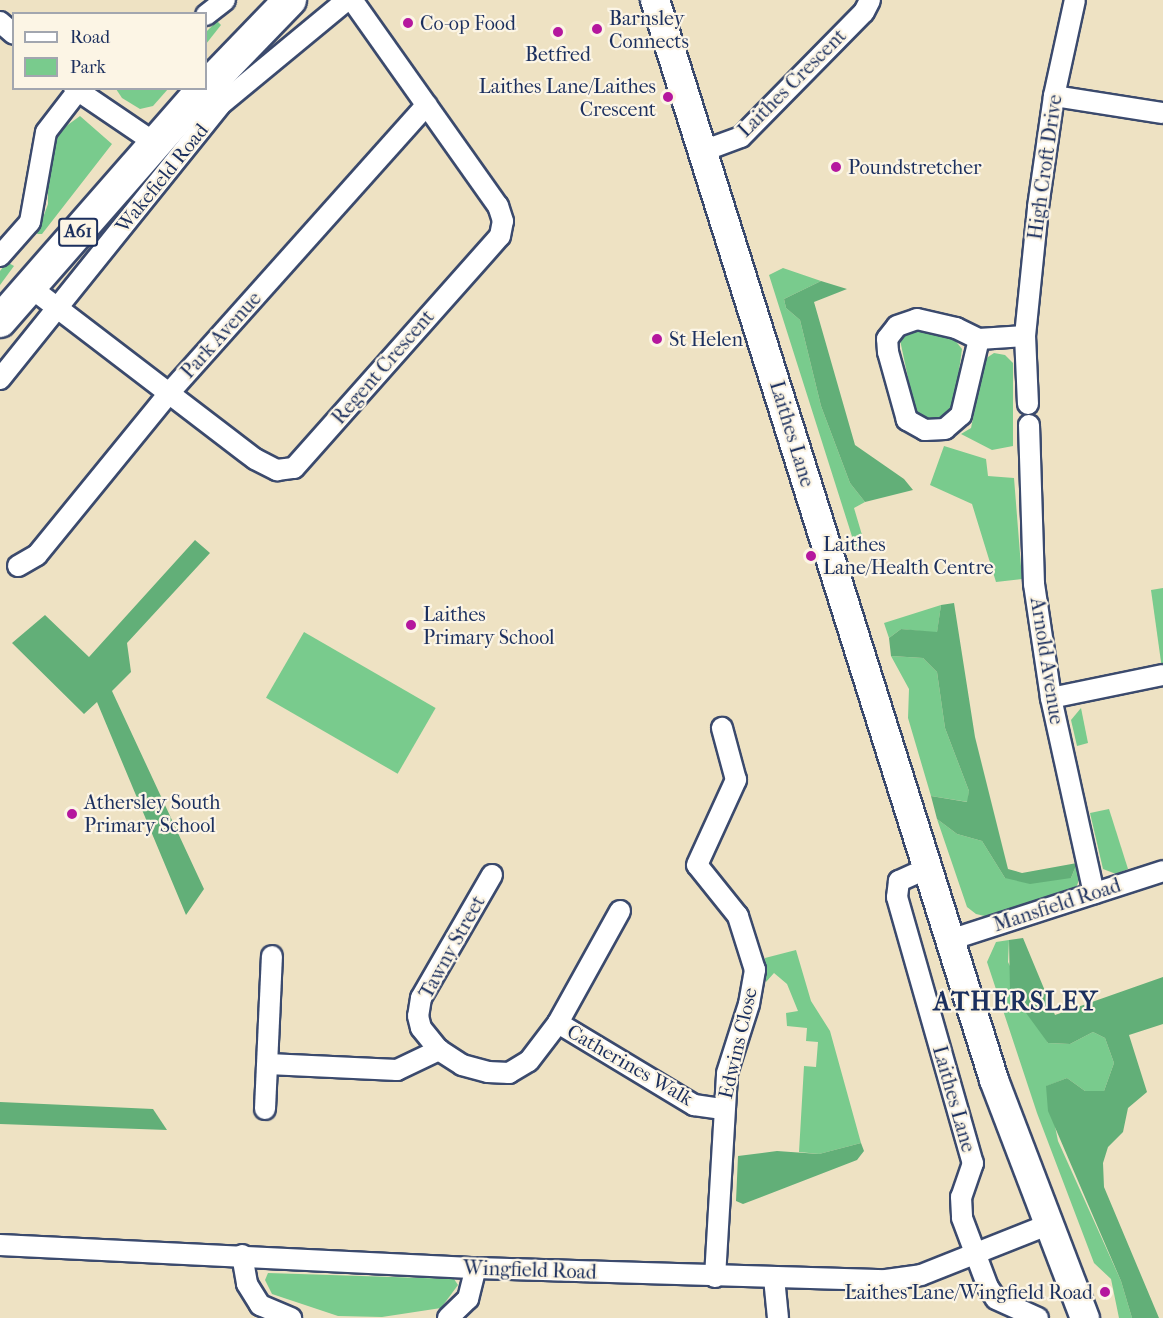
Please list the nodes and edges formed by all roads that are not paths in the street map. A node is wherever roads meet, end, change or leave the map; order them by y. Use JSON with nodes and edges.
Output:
{"nodes":[{"id":1,"x":225,"y":0,"type":"edge"},
{"id":2,"x":290,"y":0,"type":"edge"},
{"id":3,"x":347,"y":0,"type":"edge"},
{"id":4,"x":352,"y":0,"type":"edge"},
{"id":5,"x":655,"y":0,"type":"edge"},
{"id":6,"x":870,"y":0,"type":"edge"},
{"id":7,"x":1075,"y":0,"type":"edge"},
{"id":8,"x":207,"y":14,"type":"edge"},
{"id":9,"x":0,"y":22,"type":"edge"},
{"id":10,"x":12,"y":32,"type":"edge"},
{"id":11,"x":207,"y":86,"type":"edge"},
{"id":12,"x":77,"y":90,"type":"edge"},
{"id":13,"x":203,"y":90,"type":"edge"},
{"id":14,"x":1054,"y":96,"type":"junction"},
{"id":15,"x":427,"y":105,"type":"junction"},
{"id":16,"x":1163,"y":113,"type":"edge"},
{"id":17,"x":155,"y":143,"type":"junction"},
{"id":18,"x":703,"y":151,"type":"junction"},
{"id":19,"x":0,"y":256,"type":"edge"},
{"id":20,"x":30,"y":287,"type":"junction"},
{"id":21,"x":58,"y":307,"type":"junction"},
{"id":22,"x":0,"y":321,"type":"edge"},
{"id":23,"x":1025,"y":336,"type":"junction"},
{"id":24,"x":979,"y":339,"type":"junction"},
{"id":25,"x":0,"y":379,"type":"edge"},
{"id":26,"x":170,"y":392,"type":"junction"},
{"id":27,"x":1028,"y":404,"type":"dead end"},
{"id":28,"x":1029,"y":425,"type":"dead end"},
{"id":29,"x":18,"y":566,"type":"dead end"},
{"id":30,"x":1163,"y":675,"type":"edge"},
{"id":31,"x":1051,"y":698,"type":"junction"},
{"id":32,"x":722,"y":728,"type":"dead end"},
{"id":33,"x":928,"y":868,"type":"junction"},
{"id":34,"x":1163,"y":871,"type":"edge"},
{"id":35,"x":492,"y":875,"type":"dead end"},
{"id":36,"x":1094,"y":893,"type":"junction"},
{"id":37,"x":620,"y":911,"type":"dead end"},
{"id":38,"x":950,"y":940,"type":"junction"},
{"id":39,"x":272,"y":956,"type":"dead end"},
{"id":40,"x":558,"y":1023,"type":"junction"},
{"id":41,"x":439,"y":1050,"type":"junction"},
{"id":42,"x":268,"y":1064,"type":"junction"},
{"id":43,"x":265,"y":1109,"type":"dead end"},
{"id":44,"x":723,"y":1109,"type":"junction"},
{"id":45,"x":1050,"y":1224,"type":"junction"},
{"id":46,"x":0,"y":1245,"type":"edge"},
{"id":47,"x":975,"y":1253,"type":"junction"},
{"id":48,"x":242,"y":1256,"type":"junction"},
{"id":49,"x":476,"y":1268,"type":"junction"},
{"id":50,"x":715,"y":1277,"type":"junction"},
{"id":51,"x":774,"y":1278,"type":"junction"},
{"id":52,"x":291,"y":1318,"type":"edge"},
{"id":53,"x":448,"y":1318,"type":"edge"},
{"id":54,"x":778,"y":1318,"type":"edge"},
{"id":55,"x":1038,"y":1318,"type":"edge"},
{"id":56,"x":1085,"y":1318,"type":"edge"}],
"edges":[{"from":1,"to":8,"type":"street"},
{"from":2,"to":11,"type":"main road","name":"Wakefield Road","number":"A61"},
{"from":3,"to":21,"type":"street","name":"Wakefield Road"},
{"from":4,"to":15,"type":"street","name":"Regent Crescent"},
{"from":5,"to":18,"type":"main road","name":"Laithes Lane"},
{"from":6,"to":18,"type":"street","name":"Laithes Crescent"},
{"from":7,"to":14,"type":"street","name":"High Croft Drive"},
{"from":9,"to":10,"type":"street"},
{"from":12,"to":17,"type":"street"},
{"from":12,"to":19,"type":"street"},
{"from":13,"to":17,"type":"main road","name":"Wakefield Road","number":"A61"},
{"from":14,"to":16,"type":"street"},
{"from":14,"to":23,"type":"street","name":"High Croft Drive"},
{"from":15,"to":26,"type":"street","name":"Park Avenue"},
{"from":15,"to":26,"type":"street","name":"Regent Crescent"},
{"from":17,"to":20,"type":"main road","name":"Wakefield Road","number":"A61"},
{"from":18,"to":33,"type":"main road","name":"Laithes Lane"},
{"from":20,"to":21,"type":"street","name":"Regent Crescent"},
{"from":20,"to":22,"type":"main road","name":"Wakefield Road","number":"A61"},
{"from":21,"to":25,"type":"street","name":"Wakefield Road"},
{"from":21,"to":26,"type":"street","name":"Regent Crescent"},
{"from":23,"to":24,"type":"street"},
{"from":23,"to":27,"type":"street","name":"High Croft Drive"},
{"from":24,"to":24,"type":"street"},
{"from":26,"to":29,"type":"street","name":"Park Avenue"},
{"from":28,"to":31,"type":"street","name":"Arnold Avenue"},
{"from":30,"to":31,"type":"street"},
{"from":31,"to":36,"type":"street","name":"Arnold Avenue"},
{"from":32,"to":44,"type":"street","name":"Edwins Close"},
{"from":33,"to":38,"type":"main road","name":"Laithes Lane"},
{"from":33,"to":47,"type":"street","name":"Laithes Lane"},
{"from":34,"to":36,"type":"street","name":"Mansfield Road"},
{"from":35,"to":41,"type":"street","name":"Tawny Street"},
{"from":36,"to":38,"type":"street","name":"Mansfield Road"},
{"from":37,"to":40,"type":"street","name":"Catherines Walk"},
{"from":38,"to":45,"type":"main road","name":"Laithes Lane"},
{"from":39,"to":42,"type":"street"},
{"from":40,"to":41,"type":"street"},
{"from":40,"to":44,"type":"street","name":"Catherines Walk"},
{"from":41,"to":42,"type":"street"},
{"from":42,"to":43,"type":"street"},
{"from":44,"to":50,"type":"street","name":"Edwins Close"},
{"from":45,"to":47,"type":"street","name":"Wingfield Road"},
{"from":45,"to":56,"type":"main road","name":"Laithes Lane"},
{"from":46,"to":48,"type":"street","name":"Wingfield Road"},
{"from":47,"to":51,"type":"street","name":"Wingfield Road"},
{"from":47,"to":55,"type":"street","name":"Laithes Lane"},
{"from":48,"to":49,"type":"street","name":"Wingfield Road"},
{"from":48,"to":52,"type":"street"},
{"from":49,"to":50,"type":"street","name":"Wingfield Road"},
{"from":49,"to":53,"type":"street"},
{"from":50,"to":51,"type":"street","name":"Wingfield Road"},
{"from":51,"to":54,"type":"street"}]}
